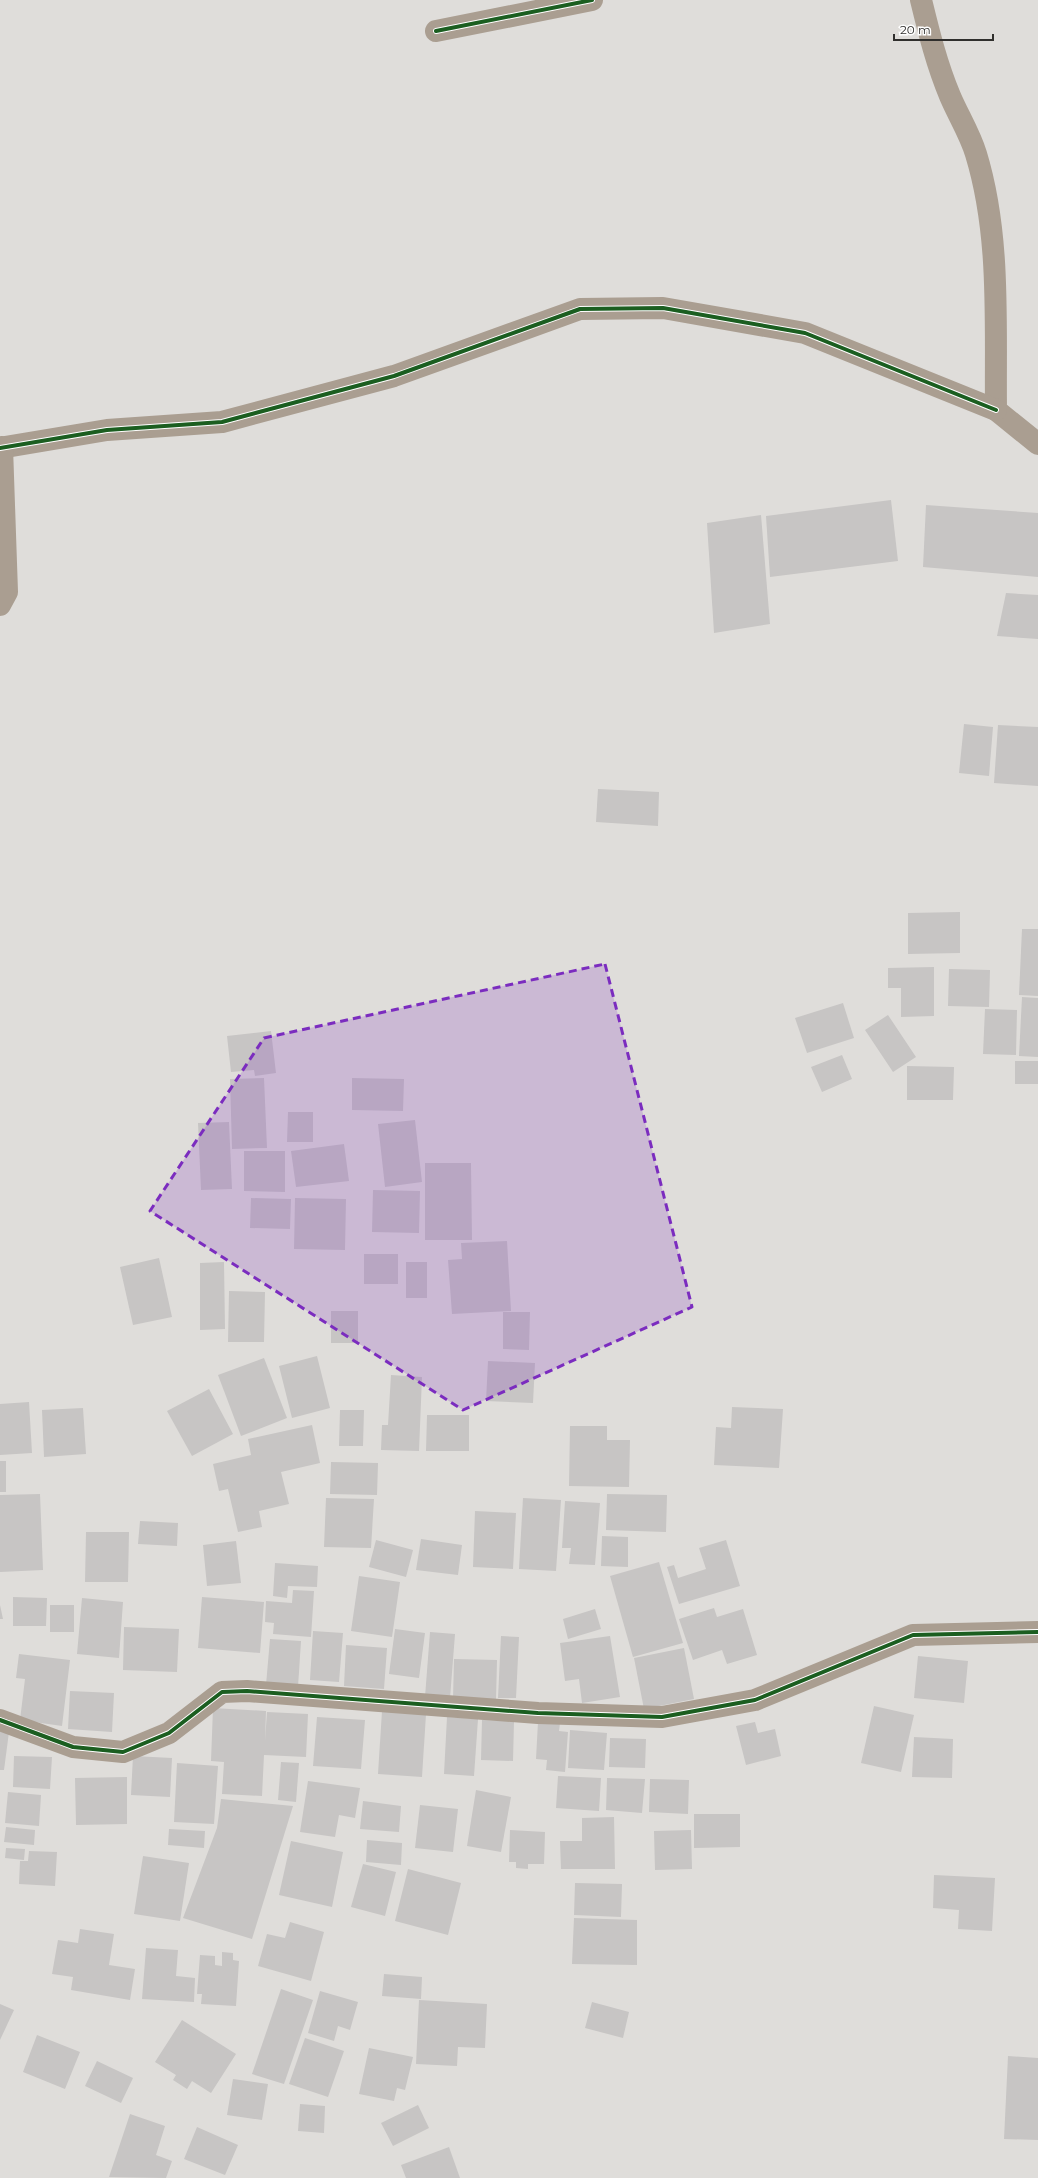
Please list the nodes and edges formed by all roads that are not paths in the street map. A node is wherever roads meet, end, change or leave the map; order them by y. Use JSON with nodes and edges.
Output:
{"nodes":[{"id":1,"x":592,"y":0,"type":"edge"},
{"id":2,"x":921,"y":0,"type":"edge"},
{"id":3,"x":436,"y":31,"type":"dead end"},
{"id":4,"x":996,"y":410,"type":"junction"},
{"id":5,"x":1038,"y":444,"type":"edge"},
{"id":6,"x":1,"y":447,"type":"edge"},
{"id":7,"x":0,"y":605,"type":"edge"},
{"id":8,"x":1038,"y":1632,"type":"edge"},
{"id":9,"x":0,"y":1720,"type":"edge"}],
"edges":[{"from":1,"to":3,"type":"street"},
{"from":2,"to":4,"type":"street"},
{"from":4,"to":5,"type":"street"},
{"from":4,"to":6,"type":"street"},
{"from":6,"to":7,"type":"street"},
{"from":8,"to":9,"type":"street"}]}
